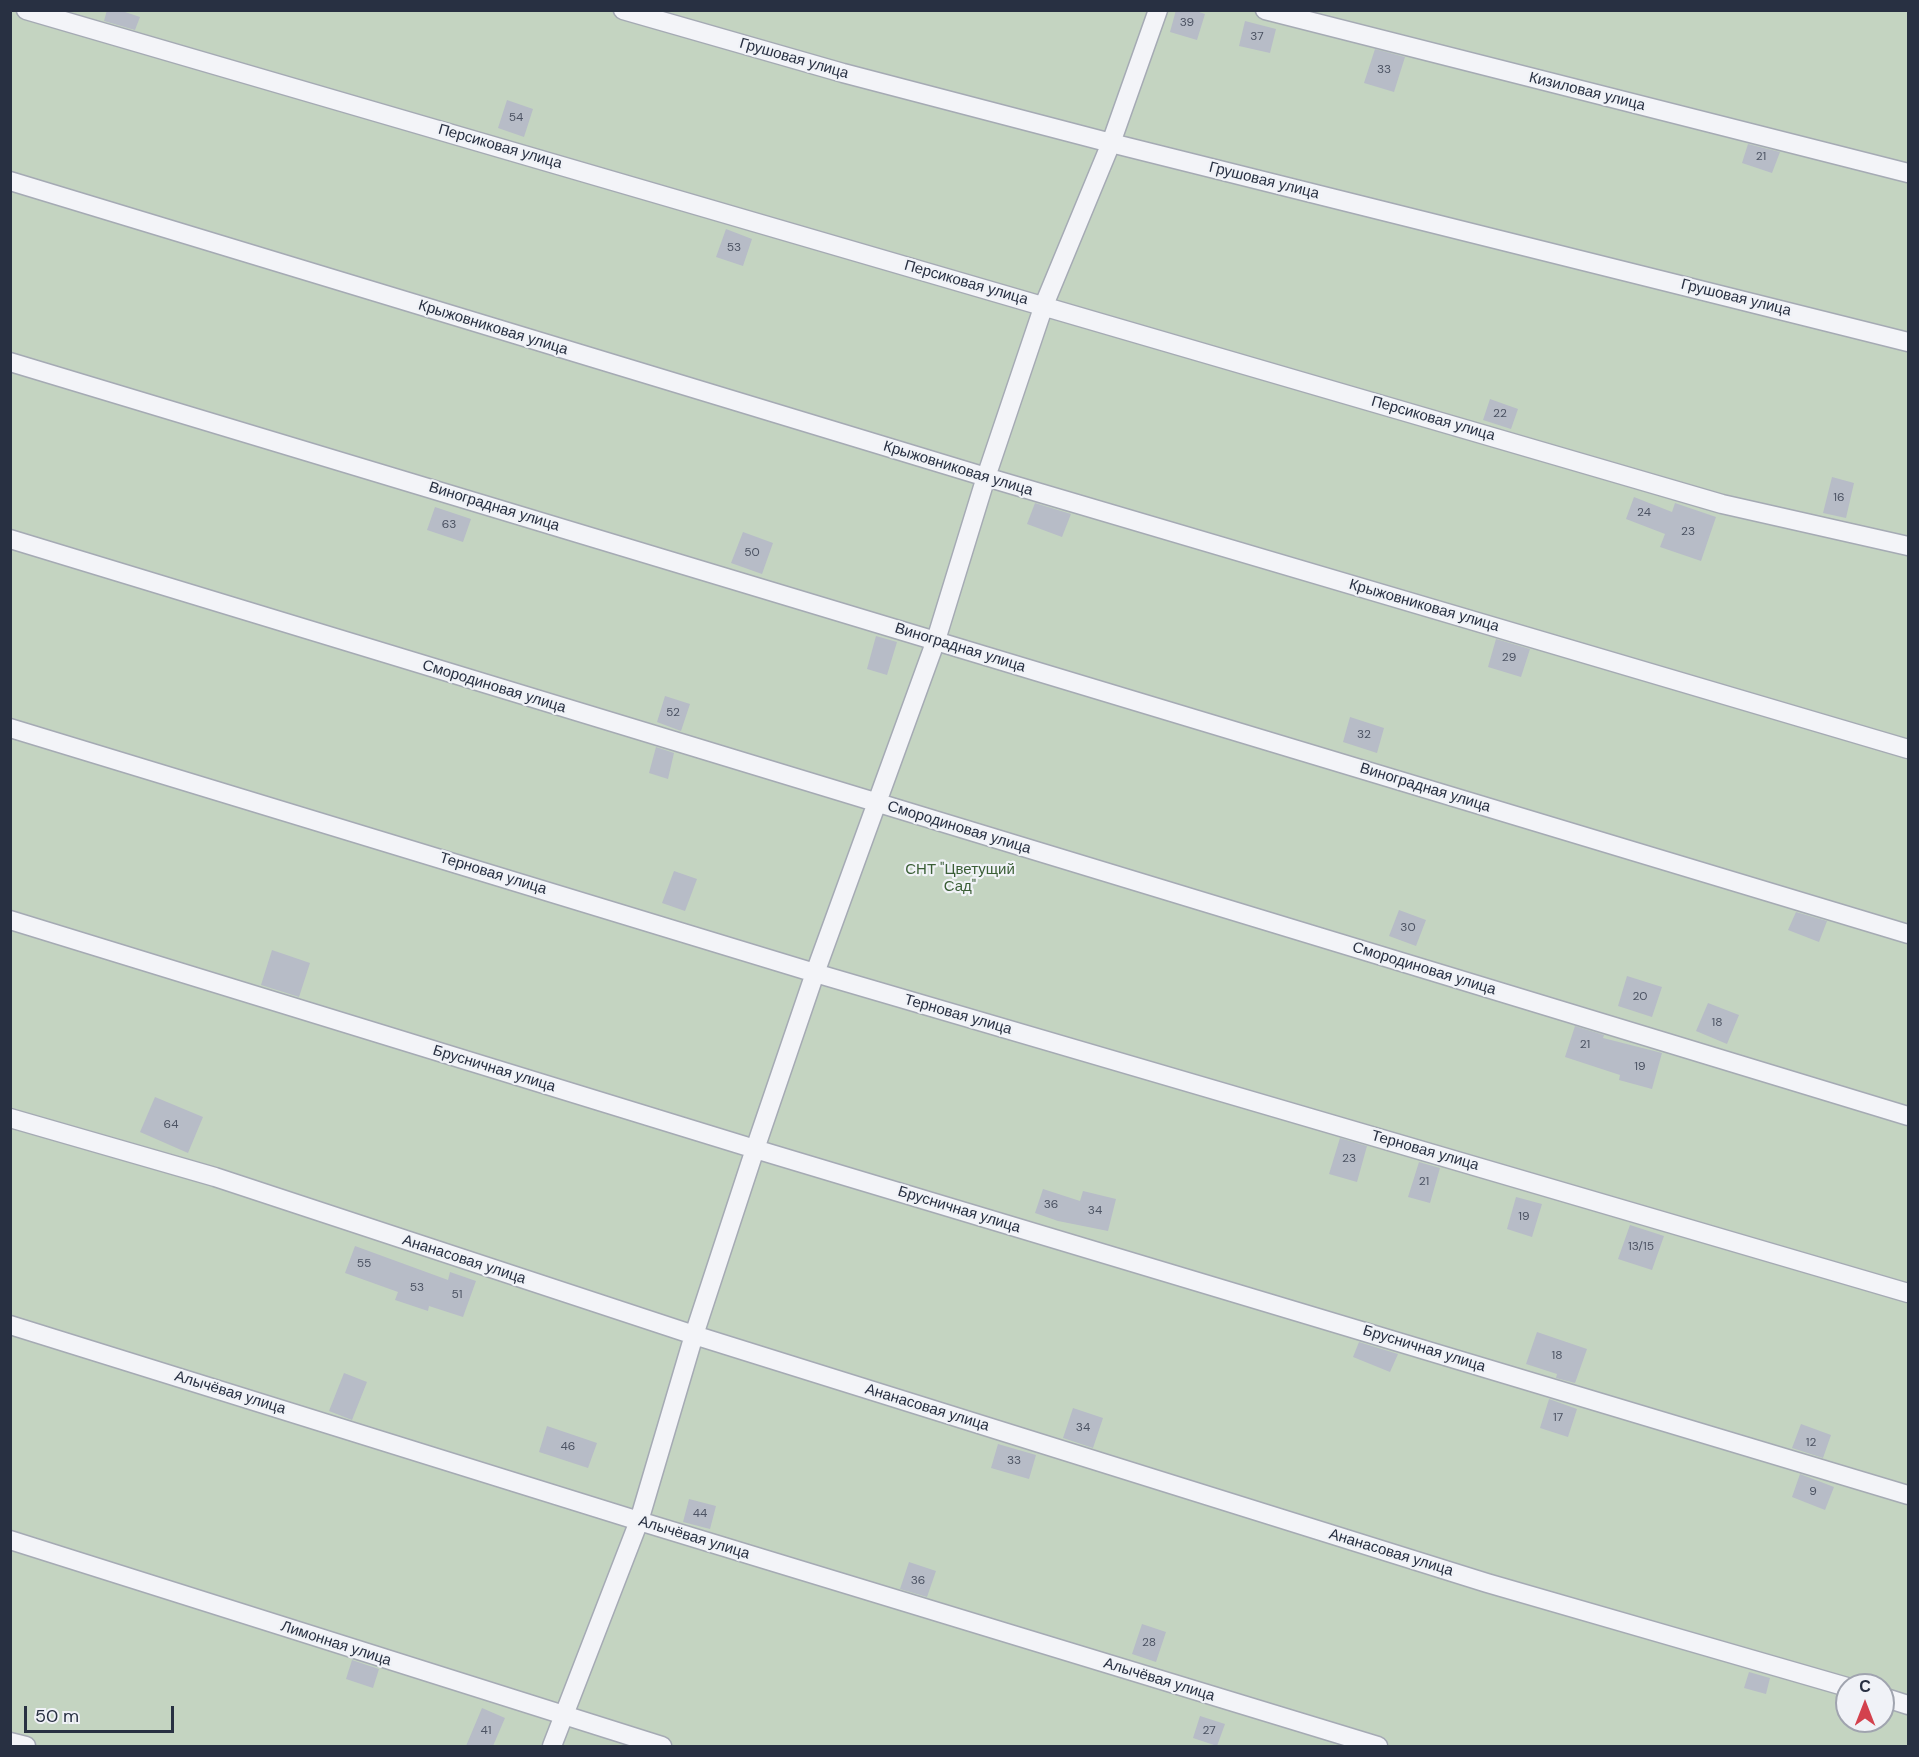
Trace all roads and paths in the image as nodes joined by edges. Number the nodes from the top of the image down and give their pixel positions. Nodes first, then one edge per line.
1 (26, 10) edge
2 (623, 10) edge
3 (1158, 10) edge
4 (1265, 10) edge
5 (1111, 143) junction
6 (1908, 173) edge
7 (10, 181) edge
8 (1044, 305) junction
9 (1908, 342) edge
10 (10, 362) edge
11 (986, 477) junction
12 (10, 539) edge
13 (1908, 546) edge
14 (936, 640) junction
15 (10, 728) edge
16 (1908, 749) edge
17 (876, 803) junction
18 (10, 920) edge
19 (1908, 934) edge
20 (815, 973) junction
21 (1908, 1116) edge
22 (10, 1118) edge
23 (755, 1149) junction
24 (1908, 1293) edge
25 (10, 1325) edge
26 (694, 1335) junction
27 (1908, 1495) edge
28 (639, 1521) junction
29 (10, 1540) edge
30 (1835, 1684) edge
31 (564, 1716) junction
32 (10, 1742) edge
33 (26, 1746) edge
34 (552, 1746) edge
35 (662, 1746) edge
36 (1378, 1746) edge

1 - 8 street, Персиковая улица
2 - 5 street, Грушовая улица
3 - 5 street
4 - 6 street, Кизиловая улица
5 - 8 street
5 - 9 street, Грушовая улица
7 - 11 street, Крыжовниковая улица
8 - 11 street
8 - 13 street, Персиковая улица
10 - 14 street, Виноградная улица
11 - 14 street
11 - 16 street, Крыжовниковая улица
12 - 17 street, Смородиновая улица
14 - 17 street
14 - 19 street, Виноградная улица
15 - 20 street, Терновая улица
17 - 20 street
17 - 21 street, Смородиновая улица
18 - 23 street, Брусничная улица
20 - 23 street
20 - 24 street, Терновая улица
22 - 26 street, Ананасовая улица
23 - 26 street
23 - 27 street, Брусничная улица
25 - 28 street, Алычёвая улица
26 - 28 street
26 - 30 street, Ананасовая улица
28 - 31 street
28 - 36 street, Алычёвая улица
29 - 31 street, Лимонная улица
31 - 34 street
31 - 35 street, Лимонная улица
32 - 33 street

